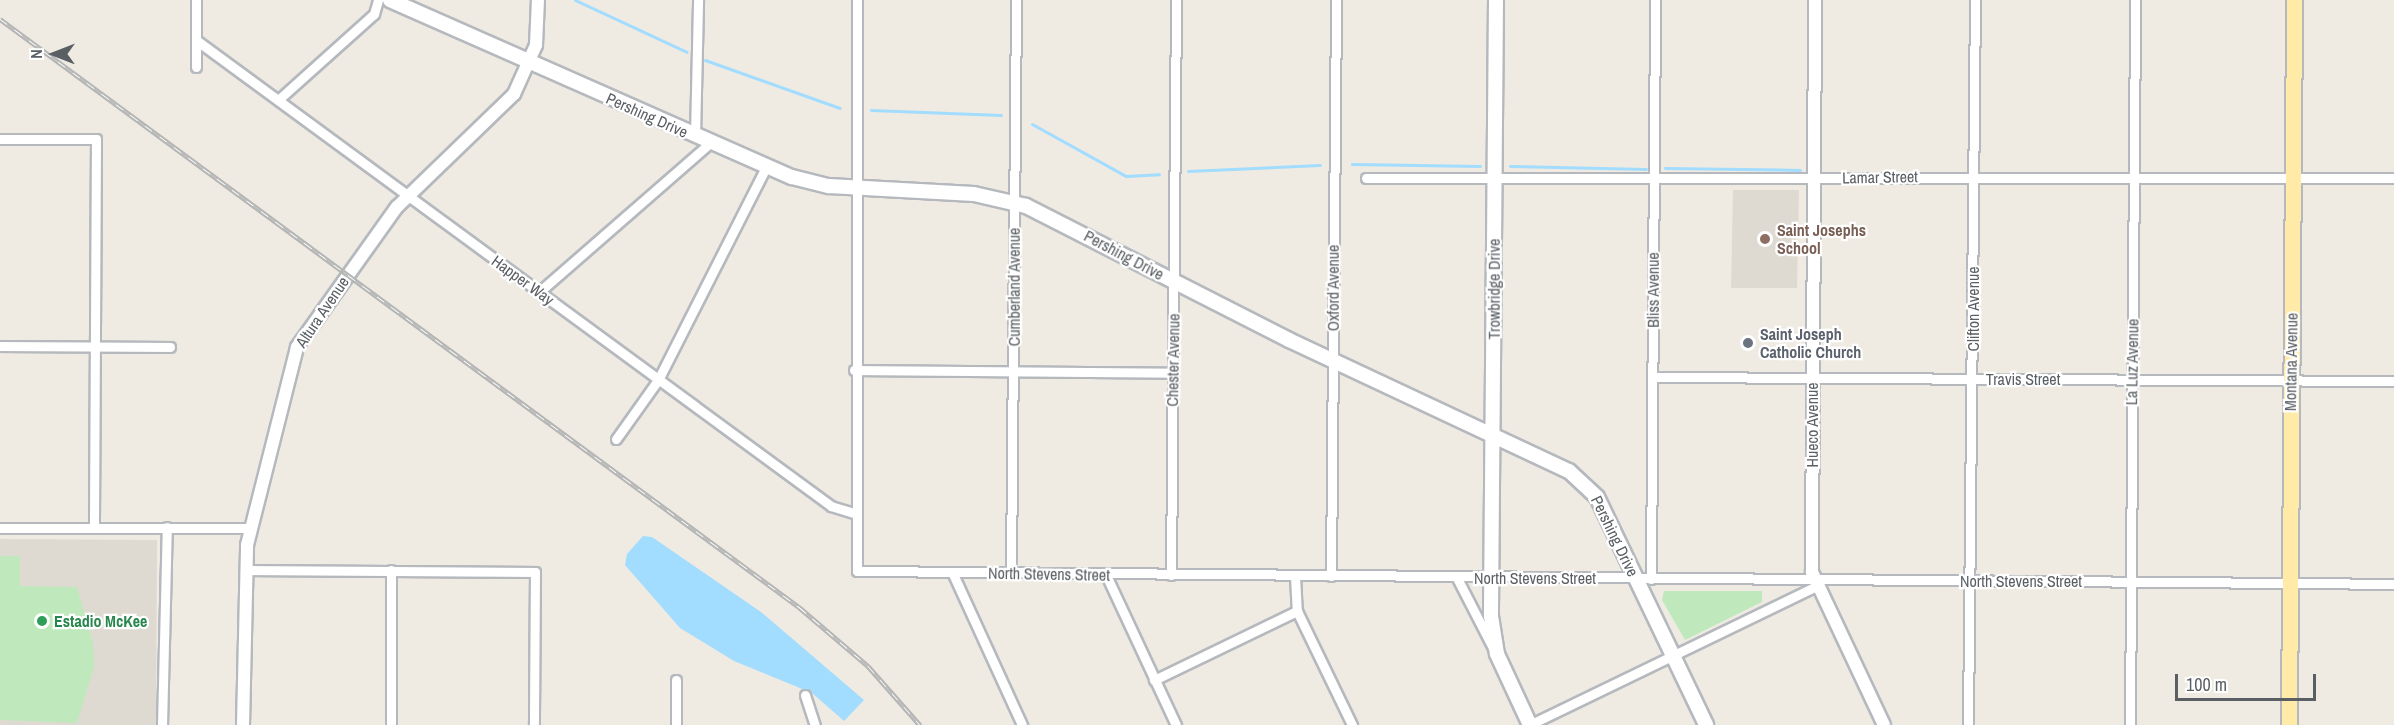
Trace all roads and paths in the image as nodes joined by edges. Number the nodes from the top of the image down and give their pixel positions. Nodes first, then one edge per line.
1 (196, 0) edge
2 (378, 0) edge
3 (390, 0) edge
4 (538, 0) edge
5 (698, 0) edge
6 (857, 0) edge
7 (1016, 0) edge
8 (1176, 0) edge
9 (1336, 0) edge
10 (1496, 0) edge
11 (1655, 0) edge
12 (1815, 0) edge
13 (1975, 0) edge
14 (2135, 0) edge
15 (2295, 0) edge
16 (196, 40) junction
17 (529, 63) junction
18 (196, 67) dead end
19 (278, 100) junction
20 (695, 136) junction
21 (0, 139) edge
22 (710, 142) junction
23 (766, 167) junction
24 (1974, 175) junction
25 (2134, 176) junction
26 (2293, 177) junction
27 (1365, 178) dead end
28 (1495, 178) junction
29 (1654, 178) junction
30 (2394, 178) edge
31 (1814, 179) junction
32 (855, 188) junction
33 (409, 196) junction
34 (1015, 202) junction
35 (1174, 282) junction
36 (539, 292) junction
37 (0, 346) edge
38 (95, 346) junction
39 (170, 347) dead end
40 (1333, 361) junction
41 (854, 370) junction
42 (1013, 371) junction
43 (1173, 373) junction
44 (1653, 376) junction
45 (1812, 377) junction
46 (1972, 378) junction
47 (2132, 379) junction
48 (658, 380) junction
49 (2291, 380) junction
50 (2394, 381) edge
51 (1493, 435) junction
52 (616, 439) dead end
53 (854, 513) junction
54 (94, 527) junction
55 (167, 527) junction
56 (0, 528) edge
57 (250, 528) junction
58 (244, 570) junction
59 (391, 570) junction
60 (953, 574) junction
61 (1011, 574) junction
62 (1106, 575) junction
63 (1172, 575) junction
64 (1295, 576) junction
65 (1331, 576) junction
66 (1457, 578) junction
67 (1492, 578) junction
68 (1636, 579) junction
69 (1651, 579) junction
70 (1971, 581) junction
71 (2131, 582) junction
72 (1816, 583) junction
73 (2290, 583) junction
74 (2394, 584) edge
75 (1297, 610) junction
76 (1497, 654) junction
77 (1673, 655) junction
78 (676, 680) dead end
79 (1154, 680) junction
80 (805, 695) dead end
81 (162, 725) edge
82 (243, 725) edge
83 (391, 725) edge
84 (534, 725) edge
85 (676, 725) edge
86 (815, 725) edge
87 (1022, 725) edge
88 (1176, 725) edge
89 (1352, 725) edge
90 (1530, 725) edge
91 (1706, 725) edge
92 (1884, 725) edge
93 (1968, 725) edge
94 (2130, 725) edge
95 (2289, 725) edge

1 - 16 street
2 - 19 street
3 - 17 main road, Pershing Drive
4 - 17 street, Altura Avenue
5 - 20 street
6 - 32 street
7 - 34 street, Cumberland Avenue
8 - 35 street, Chester Avenue
9 - 40 street, Oxford Avenue
10 - 28 main road, Trowbridge Drive
11 - 29 street, Bliss Avenue
12 - 31 street, Hueco Avenue
13 - 24 street, Clifton Avenue
14 - 25 street, La Luz Avenue
15 - 26 main road, Montana Avenue
16 - 18 street
16 - 19 street, Happer Way
17 - 20 main road, Pershing Drive
17 - 33 street, Altura Avenue
19 - 33 street, Happer Way
20 - 22 main road, Pershing Drive
21 - 38 street
22 - 23 main road, Pershing Drive
22 - 36 street
23 - 32 main road, Pershing Drive
23 - 48 street
24 - 25 street, Lamar Street
24 - 31 street, Lamar Street
24 - 46 street, Clifton Avenue
25 - 26 street, Lamar Street
25 - 47 street, La Luz Avenue
26 - 30 street, Lamar Street
26 - 49 main road, Montana Avenue
27 - 28 street, Lamar Street
28 - 29 street, Lamar Street
28 - 51 main road, Trowbridge Drive
29 - 31 street, Lamar Street
29 - 44 street, Bliss Avenue
31 - 45 street, Hueco Avenue
32 - 34 main road, Pershing Drive
32 - 41 street
33 - 36 street, Happer Way
33 - 57 street, Altura Avenue
34 - 35 main road, Pershing Drive
34 - 42 street, Cumberland Avenue
35 - 40 main road, Pershing Drive
35 - 43 street, Chester Avenue
36 - 48 street, Happer Way
37 - 38 street
38 - 39 street
38 - 54 street
40 - 51 main road, Pershing Drive
40 - 65 street, Oxford Avenue
41 - 42 street
41 - 53 street
42 - 43 street
42 - 61 street, Cumberland Avenue
43 - 63 street, Chester Avenue
44 - 45 street, Travis Street
44 - 69 street, Bliss Avenue
45 - 46 street, Travis Street
45 - 72 street, Hueco Avenue
46 - 47 street, Travis Street
46 - 70 street, Clifton Avenue
47 - 49 street, Travis Street
47 - 71 street, La Luz Avenue
48 - 52 street
48 - 53 street, Happer Way
49 - 50 street, Travis Street
49 - 73 main road, Montana Avenue
51 - 67 main road, Trowbridge Drive
51 - 68 main road, Pershing Drive
53 - 60 street, North Stevens Street
54 - 55 street
54 - 56 street
55 - 57 street
55 - 81 street
57 - 58 street, Altura Avenue
58 - 59 street
58 - 82 street, Altura Avenue
59 - 83 street
59 - 84 street
60 - 61 street, North Stevens Street
60 - 87 street
61 - 62 street, North Stevens Street
62 - 63 street, North Stevens Street
62 - 79 street
63 - 64 street, North Stevens Street
64 - 65 street, North Stevens Street
64 - 75 street
65 - 66 street, North Stevens Street
66 - 67 street, North Stevens Street
66 - 76 street
67 - 68 street, North Stevens Street
67 - 76 main road, Trowbridge Drive
68 - 69 street, North Stevens Street
68 - 77 main road, Pershing Drive
69 - 72 street, North Stevens Street
70 - 71 street, North Stevens Street
70 - 72 street, North Stevens Street
70 - 93 street, Clifton Avenue
71 - 73 street, North Stevens Street
71 - 94 street, La Luz Avenue
72 - 77 street
72 - 92 street, Hueco Avenue
73 - 74 street, North Stevens Street
73 - 95 main road, Montana Avenue
75 - 79 street
75 - 89 street
76 - 90 main road
77 - 90 street
77 - 91 main road, Pershing Drive
78 - 85 street
79 - 88 street
80 - 86 street

